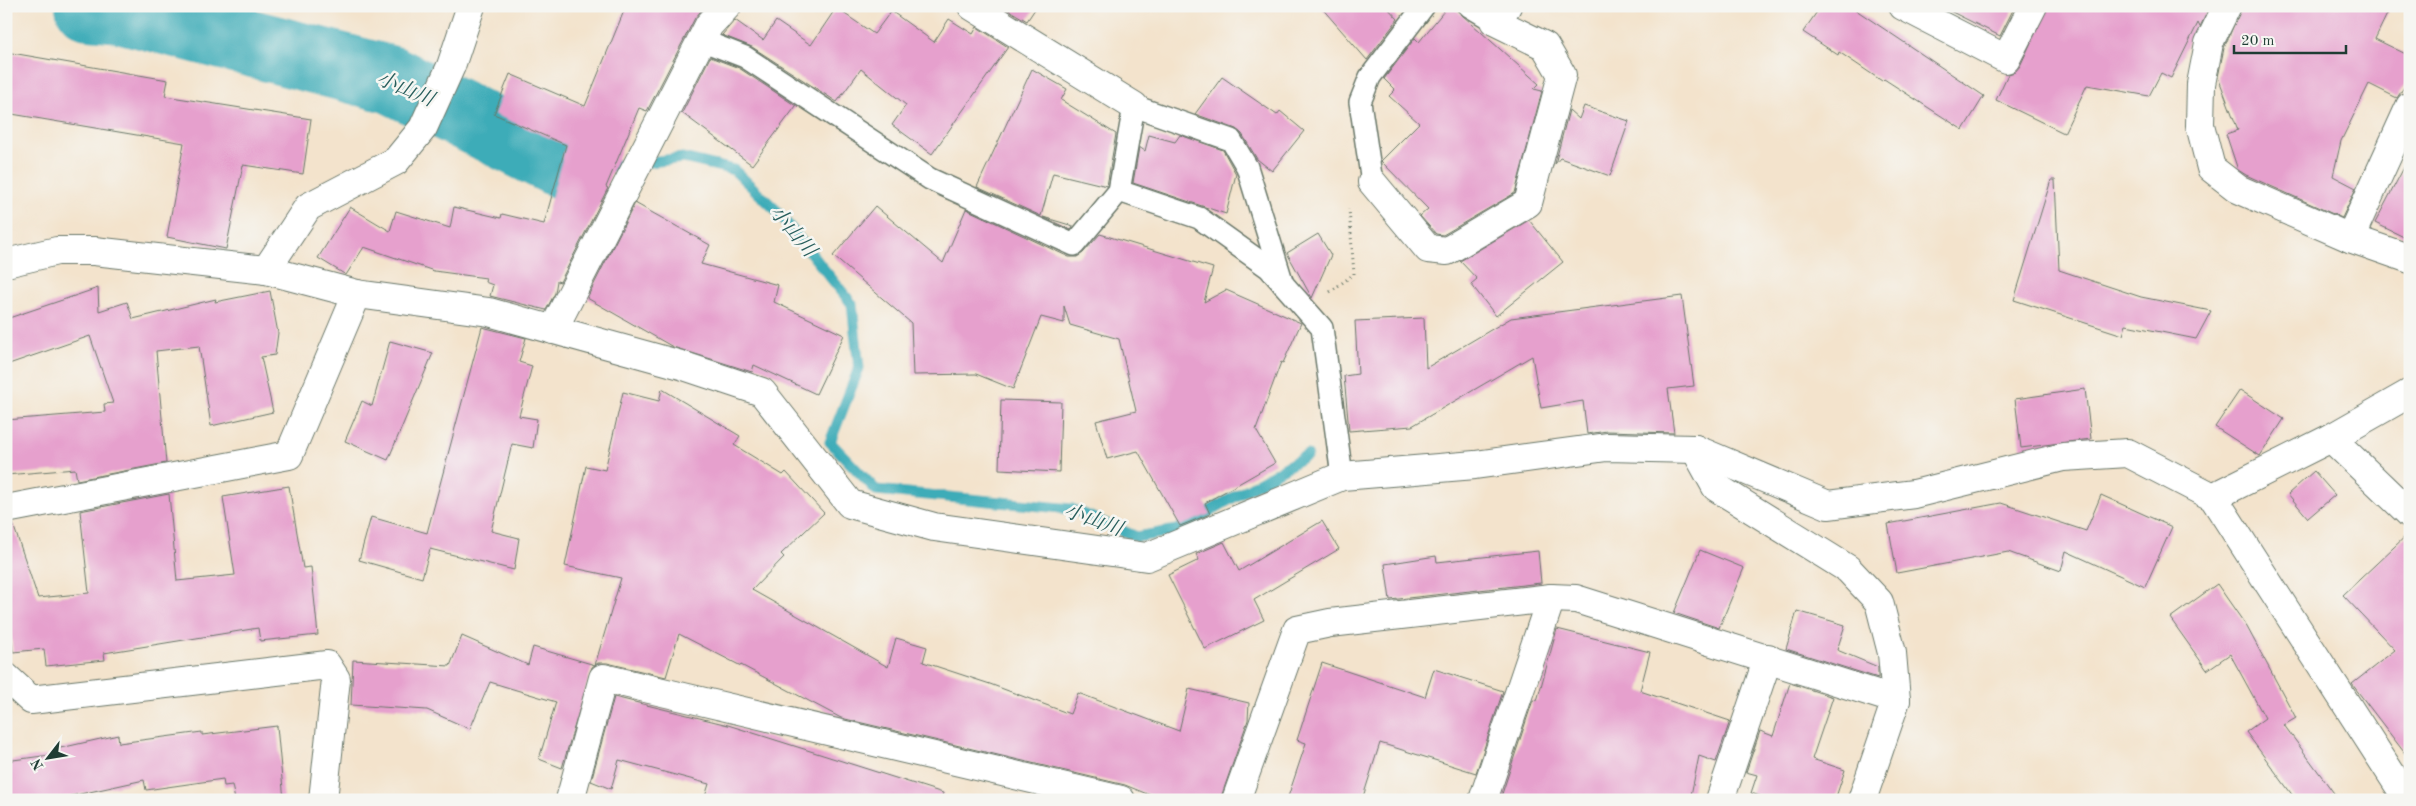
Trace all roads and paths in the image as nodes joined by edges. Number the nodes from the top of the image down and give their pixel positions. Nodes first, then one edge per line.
1 (471, 6) edge
2 (727, 6) edge
3 (972, 6) edge
4 (1424, 6) edge
5 (1469, 6) edge
6 (1903, 6) edge
7 (2033, 6) edge
8 (2227, 6) edge
9 (1501, 14) edge
10 (701, 40) junction
11 (1134, 106) junction
12 (2410, 106) edge
13 (1372, 182) junction
14 (1119, 191) junction
15 (2350, 238) junction
16 (2410, 260) edge
17 (6, 263) edge
18 (266, 270) junction
19 (1284, 284) junction
20 (357, 294) junction
21 (1307, 309) junction
22 (553, 330) junction
23 (2410, 393) edge
24 (2331, 438) junction
25 (1695, 449) junction
26 (1342, 476) junction
27 (2213, 498) junction
28 (6, 509) edge
29 (2410, 514) edge
30 (1551, 598) junction
31 (1768, 658) junction
32 (6, 677) edge
33 (1896, 700) junction
34 (323, 800) edge
35 (570, 800) edge
36 (1121, 800) edge
37 (1236, 800) edge
38 (1483, 800) edge
39 (1720, 800) edge
40 (1862, 800) edge
41 (2408, 800) edge

1 - 18 street
2 - 10 street
3 - 11 street
4 - 13 lane
5 - 9 lane
6 - 7 street
8 - 15 street
9 - 13 street
10 - 14 lane
10 - 22 street
11 - 14 lane
11 - 19 lane
12 - 15 street
13 - 21 path
14 - 19 lane
15 - 16 street
17 - 18 street
18 - 20 street
19 - 21 lane
20 - 22 street
20 - 28 street
21 - 26 lane
22 - 26 street
23 - 24 street
24 - 27 street
24 - 29 street
25 - 26 street
25 - 27 street
25 - 33 street
27 - 41 street
30 - 31 street
30 - 37 street
30 - 38 street
31 - 33 street
31 - 39 street
32 - 34 street
33 - 40 street
35 - 36 street

